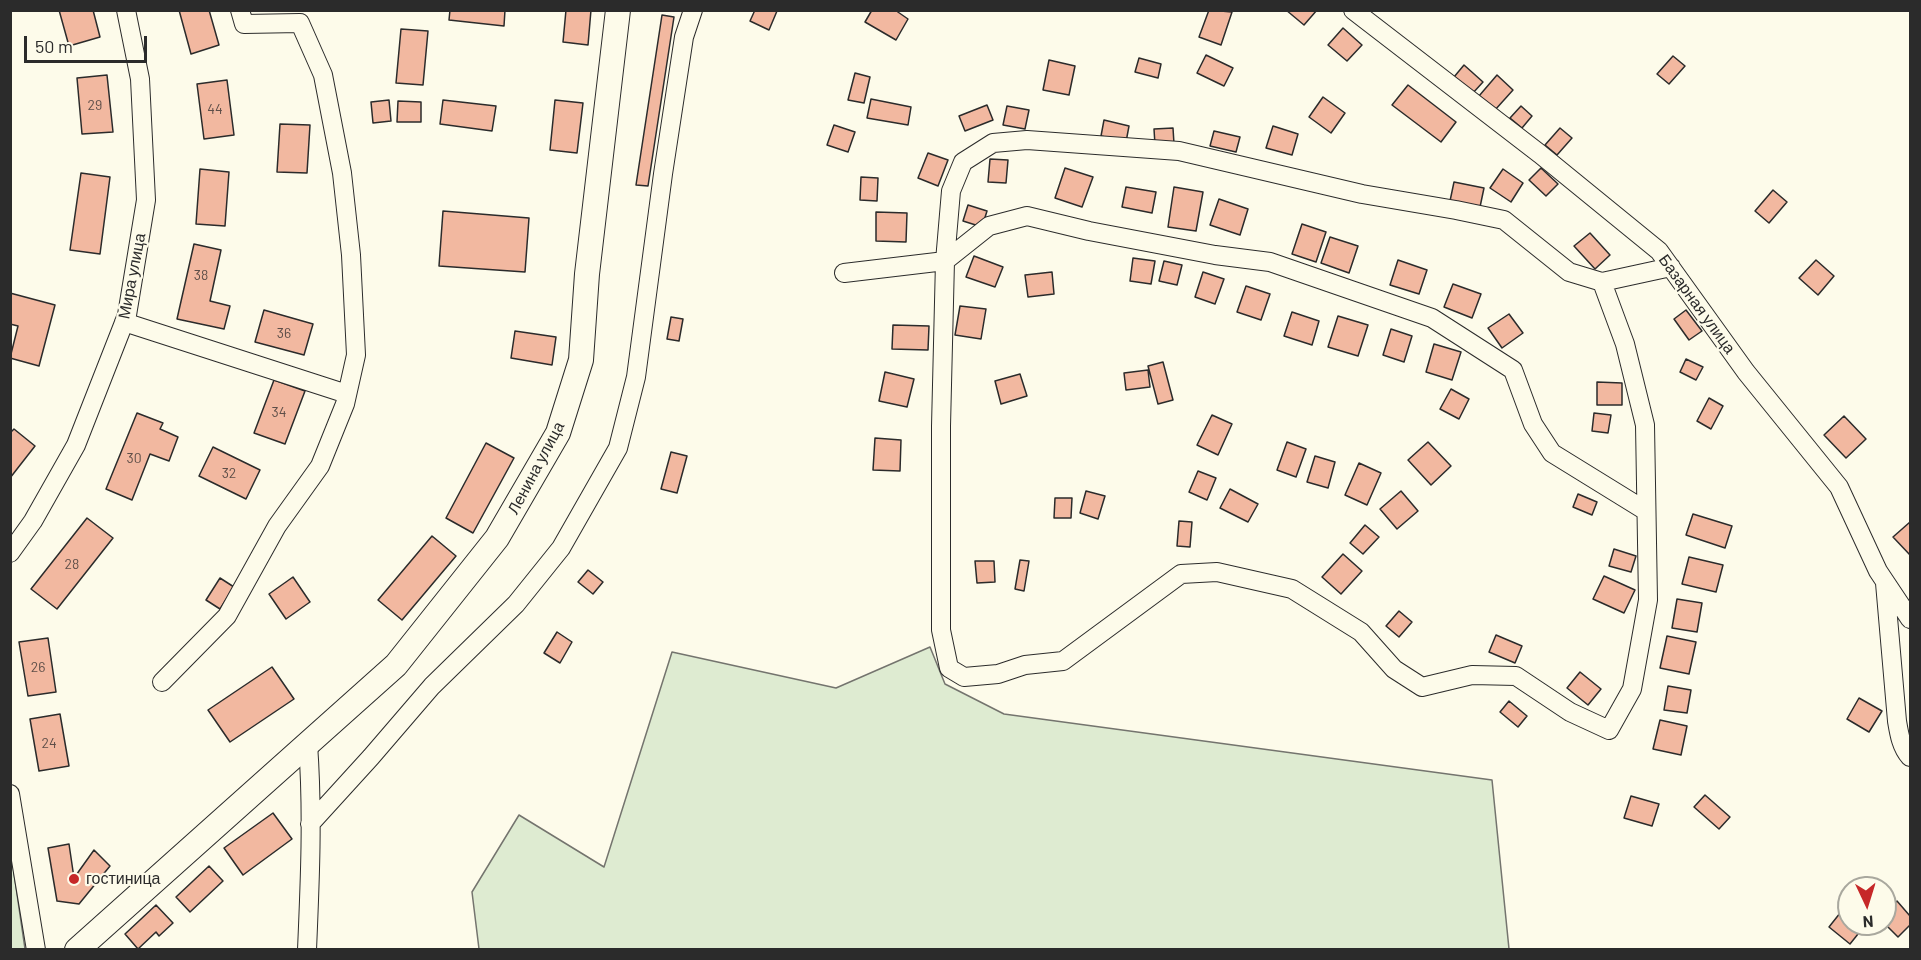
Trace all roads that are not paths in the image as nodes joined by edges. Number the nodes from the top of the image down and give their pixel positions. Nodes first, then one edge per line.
1 (126, 10) edge
2 (240, 10) edge
3 (618, 10) edge
4 (693, 10) edge
5 (1353, 10) edge
6 (945, 261) junction
7 (1671, 267) junction
8 (844, 273) dead end
9 (1602, 282) junction
10 (124, 322) junction
11 (347, 394) junction
12 (1646, 511) junction
13 (10, 554) edge
14 (1885, 582) junction
15 (1911, 619) edge
16 (162, 682) dead end
17 (308, 744) junction
18 (1911, 757) edge
19 (10, 794) edge
20 (310, 824) junction
21 (36, 950) edge
22 (77, 950) edge
23 (307, 950) edge

1 - 10 street, Мира улица
2 - 11 street
3 - 17 main road, Ленина улица
4 - 20 street
5 - 7 street, Базарная улица
6 - 8 street
6 - 9 street
6 - 12 street
6 - 12 street
7 - 9 street
7 - 14 street, Базарная улица
9 - 12 street
10 - 11 street
10 - 13 street, Мира улица
11 - 16 street
14 - 15 street, Базарная улица
14 - 18 street
17 - 20 street
17 - 22 main road, Ленина улица
19 - 21 street
20 - 23 street

